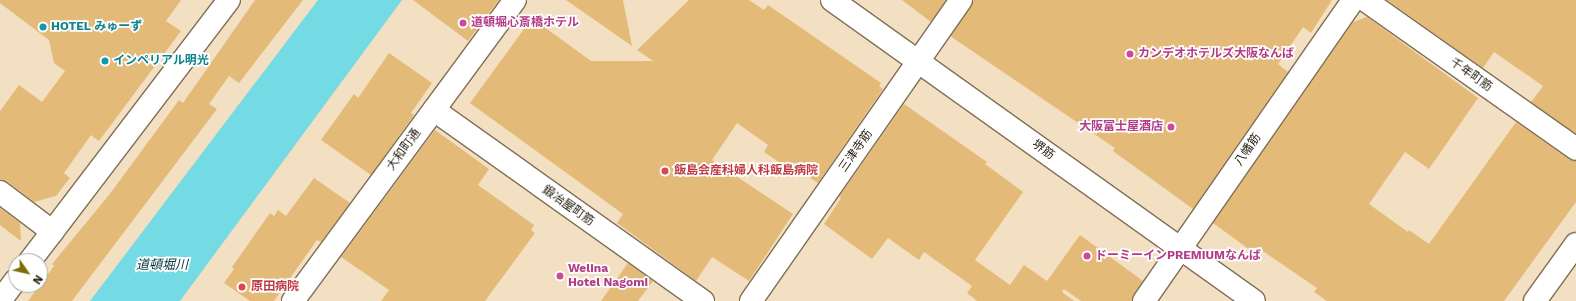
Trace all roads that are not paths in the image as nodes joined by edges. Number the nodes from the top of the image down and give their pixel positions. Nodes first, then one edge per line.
1 (229, 0) edge
2 (515, 0) edge
3 (832, 0) edge
4 (961, 0) edge
5 (1353, 0) edge
6 (1365, 0) edge
7 (918, 61) junction
8 (434, 110) junction
9 (1576, 149) edge
10 (0, 192) edge
11 (53, 232) junction
12 (1576, 244) edge
13 (1180, 248) junction
14 (36, 253) edge
15 (8, 290) edge
16 (0, 301) edge
17 (293, 301) edge
18 (703, 301) edge
19 (751, 301) edge
20 (1144, 301) edge
21 (1254, 301) edge
22 (1535, 301) edge

1 - 11 street
2 - 8 street, 大和町通
3 - 7 street, 堺筋
4 - 7 street, 三津寺筋
5 - 13 street, 八幡筋
6 - 9 street, 千年町筋
7 - 13 street, 堺筋
7 - 19 street, 三津寺筋
8 - 17 street, 大和町通
8 - 18 street, 鍛冶屋町筋
10 - 11 street
11 - 14 street
12 - 22 street
13 - 20 street, 八幡筋
13 - 21 street, 堺筋
15 - 16 street

